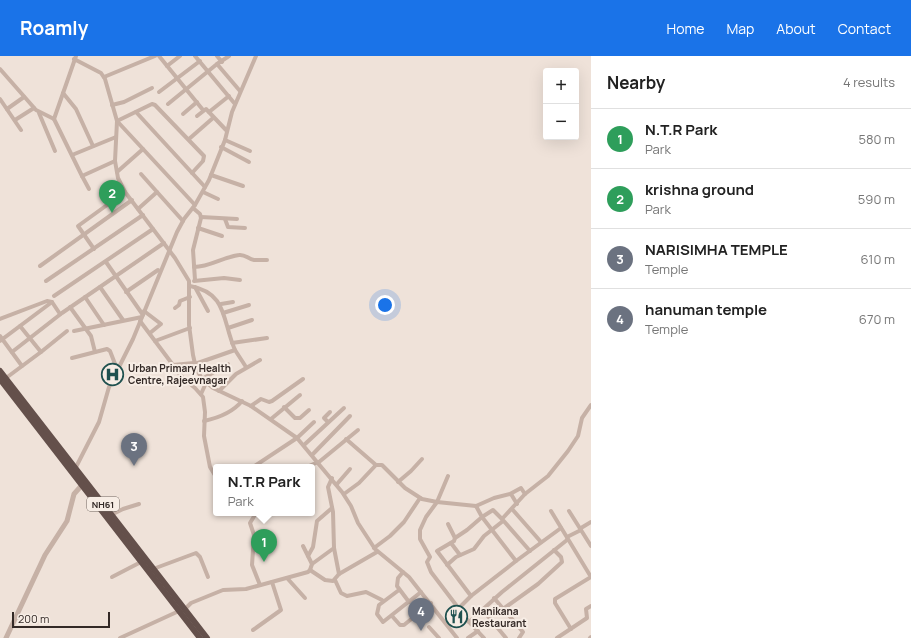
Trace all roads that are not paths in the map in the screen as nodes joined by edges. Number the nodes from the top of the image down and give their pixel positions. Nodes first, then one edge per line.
1 (155, 56) edge
2 (159, 56) edge
3 (180, 56) edge
4 (195, 56) edge
5 (217, 56) edge
6 (229, 56) edge
7 (256, 56) edge
8 (75, 58) edge
9 (200, 61) junction
10 (222, 62) junction
11 (217, 64) junction
12 (168, 66) junction
13 (0, 69) edge
14 (208, 72) junction
15 (104, 77) junction
16 (177, 78) junction
17 (152, 88) dead end
18 (186, 90) junction
19 (240, 91) junction
20 (159, 92) dead end
21 (62, 93) junction
22 (229, 96) junction
23 (24, 97) junction
24 (0, 99) edge
25 (197, 102) junction
26 (168, 104) dead end
27 (235, 104) junction
28 (112, 105) junction
29 (34, 108) junction
30 (7, 109) junction
31 (203, 110) junction
32 (39, 112) junction
33 (136, 112) junction
34 (209, 112) junction
35 (183, 114) dead end
36 (197, 116) dead end
37 (213, 118) junction
38 (54, 119) junction
39 (15, 120) junction
40 (117, 121) junction
41 (21, 130) dead end
42 (226, 130) junction
43 (116, 137) junction
44 (189, 139) junction
45 (224, 140) junction
46 (93, 146) junction
47 (221, 147) junction
48 (143, 149) junction
49 (55, 151) dead end
50 (250, 151) dead end
51 (72, 155) junction
52 (115, 160) junction
53 (249, 162) dead end
54 (117, 172) junction
55 (192, 173) junction
56 (141, 174) dead end
57 (210, 175) junction
58 (82, 176) junction
59 (243, 186) dead end
60 (205, 188) junction
61 (89, 189) dead end
62 (125, 192) junction
63 (157, 192) junction
64 (203, 192) junction
65 (218, 199) dead end
66 (132, 200) junction
67 (194, 207) junction
68 (138, 208) junction
69 (143, 215) junction
70 (201, 217) junction
71 (225, 218) junction
72 (237, 219) dead end
73 (183, 221) junction
74 (198, 228) junction
75 (245, 228) dead end
76 (154, 229) junction
77 (84, 234) junction
78 (222, 236) dead end
79 (164, 243) junction
80 (94, 249) junction
81 (169, 250) junction
82 (267, 260) dead end
83 (106, 262) junction
84 (40, 266) dead end
85 (194, 267) junction
86 (158, 270) dead end
87 (116, 276) junction
88 (195, 280) junction
89 (240, 280) dead end
90 (46, 281) dead end
91 (189, 283) junction
92 (100, 286) junction
93 (195, 287) junction
94 (126, 292) junction
95 (54, 296) dead end
96 (85, 296) junction
97 (190, 297) junction
98 (52, 302) junction
99 (233, 302) dead end
100 (221, 304) junction
101 (249, 305) dead end
102 (70, 307) junction
103 (175, 308) dead end
104 (208, 311) dead end
105 (223, 313) junction
106 (60, 314) junction
107 (142, 316) junction
108 (0, 319) edge
109 (123, 320) junction
110 (252, 320) dead end
111 (104, 325) junction
112 (20, 326) junction
113 (190, 328) junction
114 (228, 328) junction
115 (85, 329) junction
116 (67, 331) dead end
117 (74, 331) dead end
118 (150, 333) junction
119 (30, 338) junction
120 (266, 338) dead end
121 (1, 339) edge
122 (155, 341) junction
123 (232, 343) junction
124 (235, 350) junction
125 (12, 352) junction
126 (41, 352) junction
127 (95, 352) junction
128 (72, 358) dead end
129 (260, 360) dead end
130 (194, 364) junction
131 (228, 364) dead end
132 (173, 365) junction
133 (22, 366) junction
134 (246, 367) junction
135 (117, 369) junction
136 (0, 371) edge
137 (3, 379) edge
138 (202, 379) junction
139 (303, 379) dead end
140 (206, 383) junction
141 (219, 390) junction
142 (201, 394) junction
143 (300, 396) dead end
144 (242, 401) junction
145 (591, 404) edge
146 (251, 406) junction
147 (284, 407) junction
148 (344, 408) dead end
149 (309, 410) dead end
150 (330, 412) dead end
151 (350, 416) dead end
152 (271, 419) junction
153 (204, 421) junction
154 (314, 422) dead end
155 (328, 422) junction
156 (358, 430) dead end
157 (297, 438) junction
158 (346, 440) junction
159 (304, 444) junction
160 (312, 455) junction
161 (422, 459) dead end
162 (318, 462) junction
163 (258, 464) edge
164 (314, 464) edge
165 (376, 466) junction
166 (350, 469) dead end
167 (74, 470) junction
168 (213, 472) edge
169 (448, 476) dead end
170 (332, 478) junction
171 (398, 482) junction
172 (337, 484) junction
173 (82, 485) junction
174 (344, 494) junction
175 (511, 494) junction
176 (525, 494) junction
177 (420, 498) junction
178 (437, 502) junction
179 (139, 504) dead end
180 (517, 504) junction
181 (476, 506) junction
182 (332, 508) junction
183 (512, 509) junction
184 (551, 511) dead end
185 (569, 511) dead end
186 (112, 515) junction
187 (254, 516) edge
188 (482, 517) junction
189 (503, 520) junction
190 (591, 522) edge
191 (448, 524) dead end
192 (561, 528) junction
193 (581, 529) junction
194 (492, 530) junction
195 (455, 538) junction
196 (567, 538) junction
197 (541, 542) junction
198 (451, 543) junction
199 (590, 543) edge
200 (303, 546) dead end
201 (334, 548) junction
202 (374, 548) junction
203 (530, 550) junction
204 (554, 550) junction
205 (377, 552) junction
206 (460, 555) junction
207 (308, 556) junction
208 (516, 561) junction
209 (141, 562) junction
210 (312, 564) junction
211 (447, 565) junction
212 (153, 569) junction
213 (310, 570) junction
214 (403, 572) junction
215 (339, 574) junction
216 (112, 576) dead end
217 (208, 576) dead end
218 (591, 577) edge
219 (287, 578) junction
220 (335, 580) junction
221 (272, 582) junction
222 (260, 585) junction
223 (398, 590) junction
224 (421, 592) junction
225 (472, 596) junction
226 (305, 598) dead end
227 (494, 598) junction
228 (382, 600) junction
229 (409, 602) junction
230 (431, 603) junction
231 (591, 606) edge
232 (458, 609) junction
233 (482, 609) junction
234 (503, 609) junction
235 (181, 611) junction
236 (392, 616) junction
237 (469, 622) junction
238 (429, 627) dead end
239 (571, 629) junction
240 (253, 630) dead end
241 (478, 631) junction
242 (6, 638) edge
243 (120, 638) edge
244 (200, 638) edge
245 (207, 638) edge
246 (438, 638) edge
247 (458, 638) edge
248 (468, 638) edge
249 (484, 638) edge
250 (506, 638) edge
251 (519, 638) edge
252 (557, 638) edge

1 - 15 street
2 - 12 street
3 - 12 street
4 - 9 street
5 - 10 street
6 - 10 street
7 - 19 street
8 - 15 street
8 - 21 street
9 - 14 street
9 - 16 street
10 - 11 street
11 - 14 street
11 - 19 street
12 - 16 street
13 - 23 street
14 - 18 street
14 - 22 street
15 - 28 street
16 - 18 street
16 - 20 street
17 - 28 street
18 - 25 street
18 - 26 street
19 - 27 street
21 - 38 street
21 - 46 street
22 - 27 street
22 - 34 street
23 - 29 street
23 - 30 street
24 - 30 street
25 - 31 street
25 - 35 street
27 - 42 street
28 - 40 street
29 - 32 street
29 - 39 street
30 - 39 street
31 - 34 street
31 - 36 street
32 - 38 street
32 - 49 street
33 - 40 street
33 - 44 street
33 - 55 street
34 - 37 street
37 - 42 street
37 - 44 street
38 - 51 street
39 - 41 street
40 - 43 street
40 - 48 street
42 - 45 street
43 - 46 street
43 - 52 street
44 - 55 street
45 - 47 street
45 - 50 street
46 - 51 street
47 - 53 street
47 - 57 street
48 - 54 street
48 - 67 street
51 - 58 street
52 - 54 street
52 - 58 street
54 - 62 street
55 - 60 street
56 - 63 street
57 - 59 street
57 - 60 street
58 - 61 street
60 - 64 street
62 - 66 street
62 - 77 street
63 - 68 street
63 - 73 street
64 - 65 street
64 - 67 street
66 - 68 street
66 - 77 street
67 - 70 street
67 - 73 street
68 - 69 street
69 - 76 street
69 - 80 street
70 - 71 street
70 - 74 street
71 - 72 street
71 - 75 street
73 - 81 street
74 - 78 street
74 - 85 street
76 - 79 street
76 - 83 street
77 - 80 street
77 - 84 street
79 - 81 street
79 - 87 street
80 - 90 street
81 - 91 street
81 - 107 street
82 - 85 street
83 - 87 street
83 - 95 street
85 - 88 street
86 - 94 street
87 - 92 street
87 - 94 street
88 - 89 street
88 - 91 street
91 - 93 street
91 - 97 street
92 - 96 street
92 - 109 street
93 - 100 street
93 - 104 street
94 - 107 street
96 - 102 street
96 - 111 street
97 - 103 street
97 - 113 street
98 - 106 street
98 - 108 street
98 - 112 street
99 - 100 street
100 - 105 street
101 - 105 street
102 - 106 street
102 - 115 street
105 - 114 street
106 - 119 street
107 - 109 street
107 - 118 street
107 - 118 street
107 - 135 street
109 - 111 street
110 - 114 street
111 - 115 street
112 - 119 street
112 - 121 street
113 - 122 street
113 - 130 street
114 - 123 street
115 - 117 street
115 - 127 street
116 - 126 street
118 - 122 street
119 - 125 street
119 - 126 street
120 - 123 street
121 - 125 street
122 - 132 street
123 - 124 street
124 - 130 street
124 - 134 street
125 - 133 street
126 - 133 street
127 - 128 street
127 - 135 street
129 - 134 street
130 - 132 street
130 - 138 street
131 - 138 street
132 - 142 street
133 - 137 street
134 - 141 street
135 - 167 street
136 - 137 highway, NH61
137 - 167 highway, NH61
138 - 140 street
139 - 146 street
140 - 141 street
140 - 142 street
141 - 144 street
142 - 153 street
143 - 147 street
144 - 146 street
144 - 153 street
145 - 176 street
146 - 152 street
147 - 149 street
147 - 152 street
148 - 155 street
150 - 155 street
151 - 160 street
152 - 157 street
153 - 168 street
154 - 157 street
155 - 159 street
156 - 158 street
157 - 159 street
157 - 163 street
158 - 162 street
158 - 165 street
159 - 160 street
160 - 162 street
161 - 171 street
162 - 164 street
162 - 170 street
165 - 171 street
165 - 174 street
166 - 172 street
167 - 173 highway, NH61
167 - 186 highway, NH61
169 - 178 street
170 - 172 street
170 - 182 street
171 - 177 street
172 - 174 street
173 - 209 highway, NH61
173 - 242 street
174 - 202 street
175 - 176 street
175 - 180 street
175 - 181 street
176 - 180 street
177 - 178 street
177 - 202 street
178 - 181 street
178 - 232 street
179 - 186 street
180 - 183 street
181 - 188 street
182 - 201 street
182 - 207 street
183 - 189 street
183 - 197 street
184 - 192 street
185 - 193 street
186 - 212 highway, NH61
187 - 222 street
188 - 189 street
188 - 194 street
188 - 195 street
189 - 194 street
189 - 203 street
190 - 193 street
191 - 195 street
192 - 196 street
192 - 197 street
193 - 196 street
193 - 199 street
194 - 206 street
194 - 208 street
195 - 198 street
196 - 204 street
196 - 218 street
197 - 203 street
198 - 206 street
198 - 211 street
200 - 207 street
201 - 210 street
201 - 215 street
202 - 205 street
203 - 208 street
204 - 227 street
204 - 234 street
205 - 214 street
205 - 215 street
206 - 211 street
207 - 210 street
208 - 225 street
209 - 216 street
209 - 235 highway, NH61
210 - 213 street
211 - 225 street
212 - 217 street
212 - 235 highway, NH61
213 - 219 street
213 - 220 street
214 - 223 street
214 - 224 street
215 - 220 street
218 - 239 street
219 - 221 street
219 - 226 street
220 - 228 street
221 - 222 street
221 - 240 street
222 - 235 street
223 - 228 street
223 - 229 street
224 - 229 street
224 - 230 street
225 - 232 street
227 - 233 street
227 - 234 street
228 - 236 street
229 - 236 street
230 - 236 street
230 - 247 street
231 - 239 street
232 - 237 street
233 - 237 street
233 - 250 street
234 - 251 street
235 - 243 street
235 - 244 highway, NH61
235 - 245 highway, NH61
237 - 241 street
238 - 246 street
239 - 252 street
241 - 248 street
241 - 249 street

